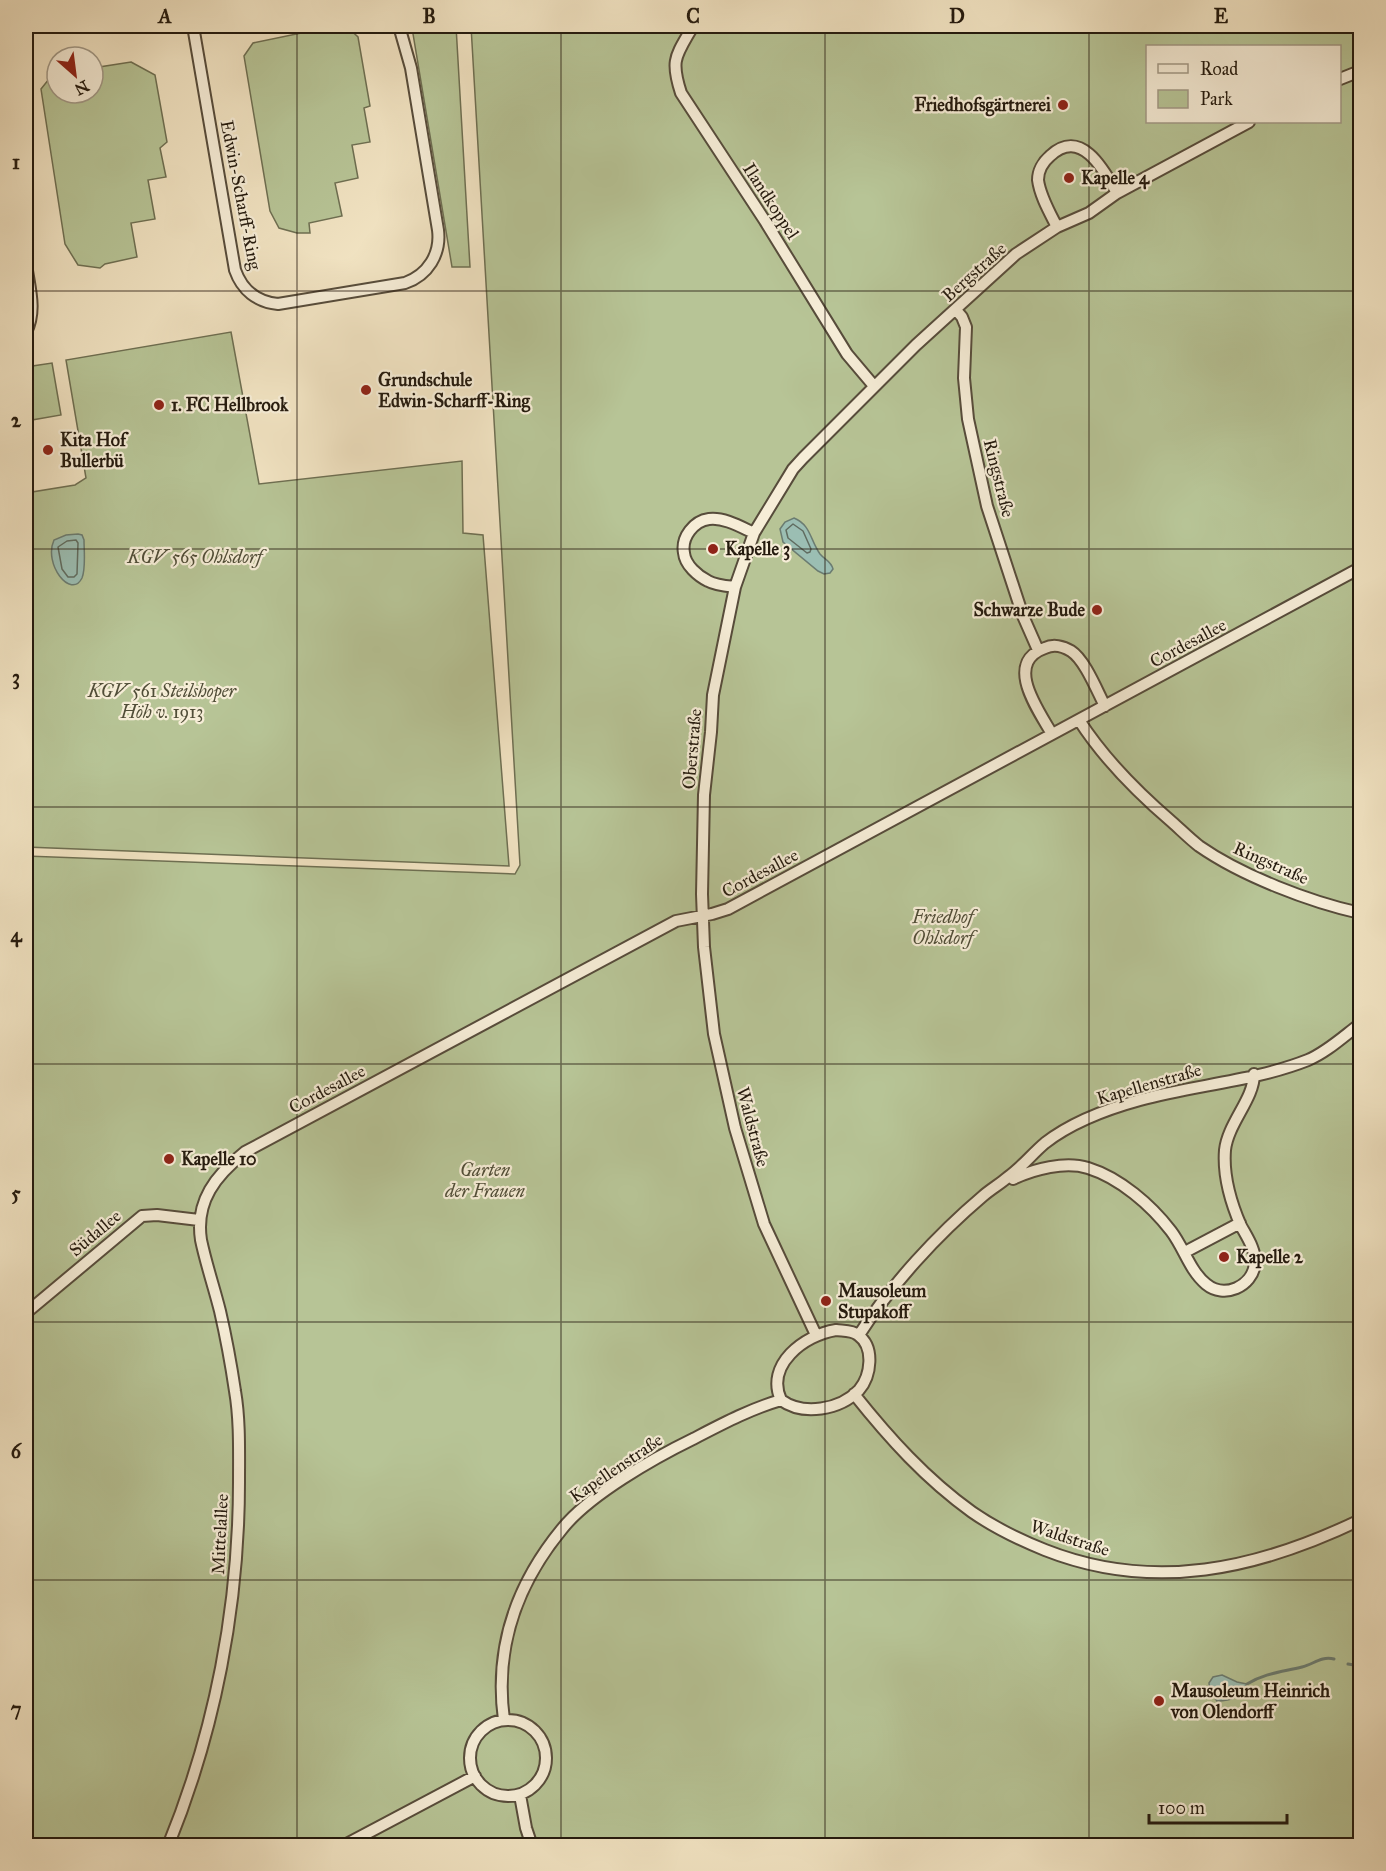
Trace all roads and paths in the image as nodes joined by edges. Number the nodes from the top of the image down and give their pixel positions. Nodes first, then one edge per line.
1 (193, 26) edge
2 (399, 26) edge
3 (693, 26) edge
4 (1360, 71) edge
5 (1341, 79) edge
6 (1248, 123) edge
7 (1117, 193) junction
8 (1057, 227) junction
9 (26, 264) edge
10 (956, 310) junction
11 (26, 332) edge
12 (916, 345) joint
13 (874, 386) junction
14 (754, 533) junction
15 (1360, 568) edge
16 (735, 587) junction
17 (1038, 650) junction
18 (1105, 706) junction
19 (1079, 720) junction
20 (1052, 734) junction
21 (1360, 913) edge
22 (702, 915) junction
23 (1360, 1024) edge
24 (1254, 1074) junction
25 (1001, 1183) junction
26 (199, 1220) junction
27 (1240, 1223) junction
28 (1185, 1252) junction
29 (26, 1313) edge
30 (816, 1335) junction
31 (859, 1335) junction
32 (854, 1394) junction
33 (781, 1400) junction
34 (1360, 1520) edge
35 (504, 1720) junction
36 (475, 1776) junction
37 (520, 1795) junction
38 (168, 1845) edge
39 (343, 1845) edge
40 (532, 1845) edge

1 - 2 street, Edwin-Scharff-Ring
3 - 13 street, Ilandkoppel
4 - 5 street
6 - 7 street, Bergstraße
7 - 8 street, Bergstraße
7 - 8 street
8 - 10 street, Bergstraße
9 - 11 street
10 - 12 street, Bergstraße
10 - 17 street, Ringstraße
12 - 13 street, Oberstraße
13 - 14 street, Oberstraße
14 - 16 street, Oberstraße
14 - 16 street
15 - 18 street, Cordesallee
16 - 22 street, Oberstraße
17 - 18 street
17 - 20 street
18 - 19 street, Cordesallee
19 - 20 street, Cordesallee
19 - 21 street, Ringstraße
20 - 22 street, Cordesallee
22 - 26 street, Cordesallee
22 - 30 street, Waldstraße
23 - 24 street, Kapellenstraße
24 - 25 street, Kapellenstraße
24 - 27 street, Kapellenstraße
25 - 28 street, Kapellenstraße
25 - 31 street, Kapellenstraße
26 - 29 street, Südallee
26 - 38 street, Mittelallee
27 - 28 street
27 - 28 street, Kapellenstraße
30 - 31 street
30 - 33 street
31 - 32 street
32 - 33 street
32 - 34 street, Waldstraße
33 - 35 street, Kapellenstraße
35 - 36 street
35 - 37 street
36 - 37 street
36 - 39 street
37 - 40 street

